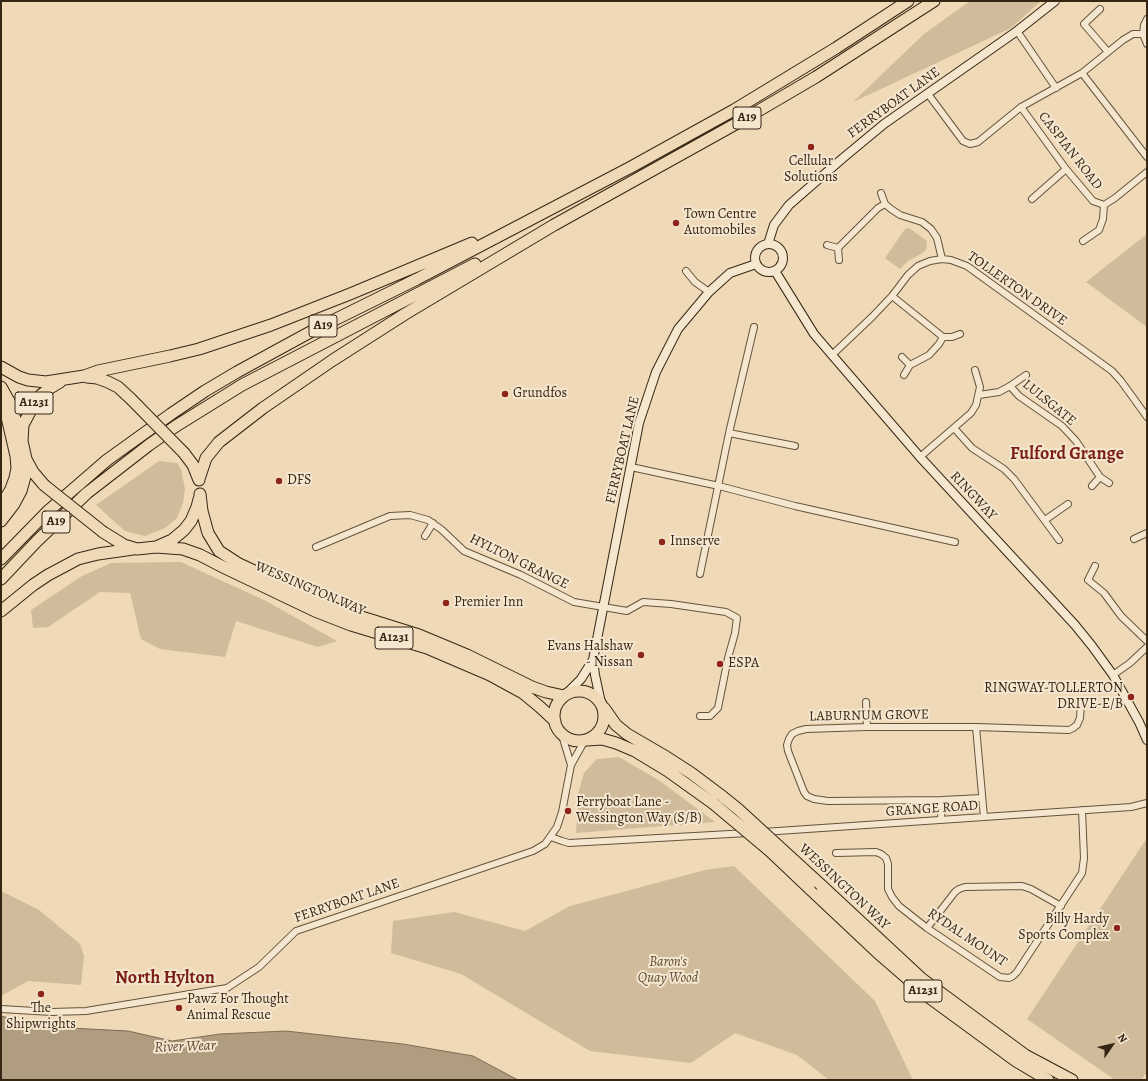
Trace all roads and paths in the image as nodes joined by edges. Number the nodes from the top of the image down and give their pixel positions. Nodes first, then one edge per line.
1 (908, 1) edge
2 (934, 1) edge
3 (1055, 1) edge
4 (1100, 9) dead end
5 (1147, 19) edge
6 (1017, 31) junction
7 (1142, 34) junction
8 (1147, 44) edge
9 (1108, 52) junction
10 (1082, 73) junction
11 (1056, 88) junction
12 (928, 94) junction
13 (1021, 107) junction
14 (1147, 157) edge
15 (1066, 168) junction
16 (1147, 172) edge
17 (881, 193) dead end
18 (1032, 200) dead end
19 (885, 204) junction
20 (1104, 205) junction
21 (550, 210) junction
22 (554, 225) junction
23 (1084, 241) dead end
24 (768, 244) junction
25 (827, 245) dead end
26 (838, 248) junction
27 (942, 259) junction
28 (838, 260) dead end
29 (756, 264) junction
30 (686, 271) dead end
31 (775, 271) junction
32 (709, 292) junction
33 (892, 296) junction
34 (754, 326) dead end
35 (960, 334) dead end
36 (943, 337) junction
37 (832, 355) junction
38 (902, 357) dead end
39 (910, 365) junction
40 (1, 367) edge
41 (975, 370) dead end
42 (904, 375) dead end
43 (1026, 375) dead end
44 (84, 376) junction
45 (66, 379) junction
46 (1010, 386) junction
47 (1, 387) edge
48 (979, 395) junction
49 (1, 403) edge
50 (1147, 415) edge
51 (954, 428) junction
52 (729, 433) junction
53 (22, 441) junction
54 (795, 446) dead end
55 (920, 458) junction
56 (26, 459) junction
57 (631, 467) junction
58 (1100, 477) junction
59 (199, 479) junction
60 (1109, 483) dead end
61 (719, 486) junction
62 (1092, 486) dead end
63 (200, 494) junction
64 (1068, 504) dead end
65 (1, 506) edge
66 (1045, 520) junction
67 (1, 521) edge
68 (433, 524) junction
69 (1147, 533) edge
70 (425, 536) dead end
71 (1134, 539) dead end
72 (1059, 540) dead end
73 (955, 542) dead end
74 (156, 547) junction
75 (316, 547) dead end
76 (138, 549) junction
77 (1, 559) edge
78 (1095, 566) dead end
79 (700, 574) dead end
80 (1, 579) edge
81 (603, 606) junction
82 (1, 611) edge
83 (1147, 641) edge
84 (1147, 647) edge
85 (593, 660) junction
86 (1113, 675) junction
87 (565, 695) junction
88 (866, 702) dead end
89 (1081, 703) dead end
90 (602, 706) junction
91 (700, 716) dead end
92 (555, 721) junction
93 (867, 727) junction
94 (976, 727) junction
95 (561, 732) junction
96 (586, 740) junction
97 (1147, 740) edge
98 (571, 765) junction
99 (982, 798) junction
100 (718, 800) junction
101 (942, 800) junction
102 (1147, 802) edge
103 (1082, 810) junction
104 (984, 817) junction
105 (941, 820) junction
106 (551, 837) junction
107 (836, 853) dead end
108 (1061, 906) junction
109 (927, 928) junction
110 (1, 1009) edge
111 (1048, 1080) edge
112 (1072, 1080) edge

1 - 21 highway, A19
2 - 22 highway, A19
3 - 6 street, FERRYBOAT LANE
4 - 9 street
5 - 7 street
6 - 11 street
6 - 12 street, FERRYBOAT LANE
7 - 8 street
7 - 9 street
9 - 10 street
10 - 11 street
10 - 14 street
11 - 13 street
12 - 13 street
12 - 24 street, FERRYBOAT LANE
13 - 15 street, CASPIAN ROAD
15 - 18 street
15 - 20 street, CASPIAN ROAD
16 - 20 street, CASPIAN ROAD
17 - 19 street
19 - 26 street
19 - 27 street
20 - 23 street, CASPIAN ROAD
21 - 44 highway, A19
21 - 77 highway, A19
22 - 59 highway, A1231
22 - 80 highway, A19
24 - 29 street
24 - 31 street
25 - 26 street
26 - 28 street
27 - 33 street, TOLLERTON DRIVE
27 - 50 street, TOLLERTON DRIVE
29 - 31 street
29 - 32 street, FERRYBOAT LANE
30 - 32 street
31 - 37 street, RINGWAY
32 - 57 street, FERRYBOAT LANE
33 - 36 street
33 - 37 street, TOLLERTON DRIVE
34 - 52 street
35 - 36 street
36 - 39 street
37 - 55 street, RINGWAY
38 - 39 street
39 - 42 street
40 - 45 highway, A1231
41 - 48 street
43 - 46 street, LULSGATE
44 - 45 highway, A1231
44 - 59 highway, A1231, bridge
45 - 53 highway, A1231
46 - 48 street, LULSGATE
46 - 58 street, LULSGATE
47 - 53 highway, A1231
48 - 51 street
49 - 65 highway, A1231
51 - 55 street
51 - 66 street
52 - 54 street
52 - 61 street
53 - 56 highway, A1231
55 - 86 street, RINGWAY
56 - 67 highway, A1231
56 - 76 highway, A1231, bridge
57 - 61 street
57 - 81 street, FERRYBOAT LANE
58 - 60 street, LULSGATE
58 - 62 street
59 - 63 highway, A1231
61 - 73 street
61 - 79 street
63 - 74 highway, A1231
63 - 87 highway, WESSINGTON WAY / A1231
64 - 66 street
66 - 72 street
68 - 70 street
68 - 75 street, HYLTON GRANGE
68 - 81 street, HYLTON GRANGE
69 - 71 street
74 - 76 highway, A1231
74 - 92 highway, WESSINGTON WAY / A1231
76 - 82 highway
78 - 83 street
81 - 85 street, FERRYBOAT LANE
81 - 91 street, HYLTON GRANGE
84 - 86 street
85 - 87 street, FERRYBOAT LANE
85 - 90 street, FERRYBOAT LANE
86 - 97 street, RINGWAY
87 - 90 highway, WESSINGTON WAY
87 - 92 highway
88 - 93 street
89 - 94 street, LABURNUM GROVE
90 - 96 highway
90 - 100 highway, WESSINGTON WAY / A1231
92 - 95 highway, WESSINGTON WAY
93 - 94 street, LABURNUM GROVE
93 - 101 street, LABURNUM GROVE
94 - 99 street
95 - 96 highway, WESSINGTON WAY
95 - 98 street, FERRYBOAT LANE
96 - 98 street, FERRYBOAT LANE
96 - 100 highway, WESSINGTON WAY / A1231
98 - 106 street, FERRYBOAT LANE
99 - 101 street, LABURNUM GROVE
99 - 104 street
100 - 111 highway, WESSINGTON WAY / A1231, bridge
100 - 112 highway, WESSINGTON WAY / A1231, bridge
101 - 105 street
102 - 103 street, GRANGE ROAD
103 - 104 street, GRANGE ROAD
103 - 108 street, RYDAL MOUNT
104 - 105 street, GRANGE ROAD
105 - 106 street, GRANGE ROAD
106 - 110 street, FERRYBOAT LANE
107 - 109 street, RYDAL MOUNT
108 - 109 street
108 - 109 street, RYDAL MOUNT

